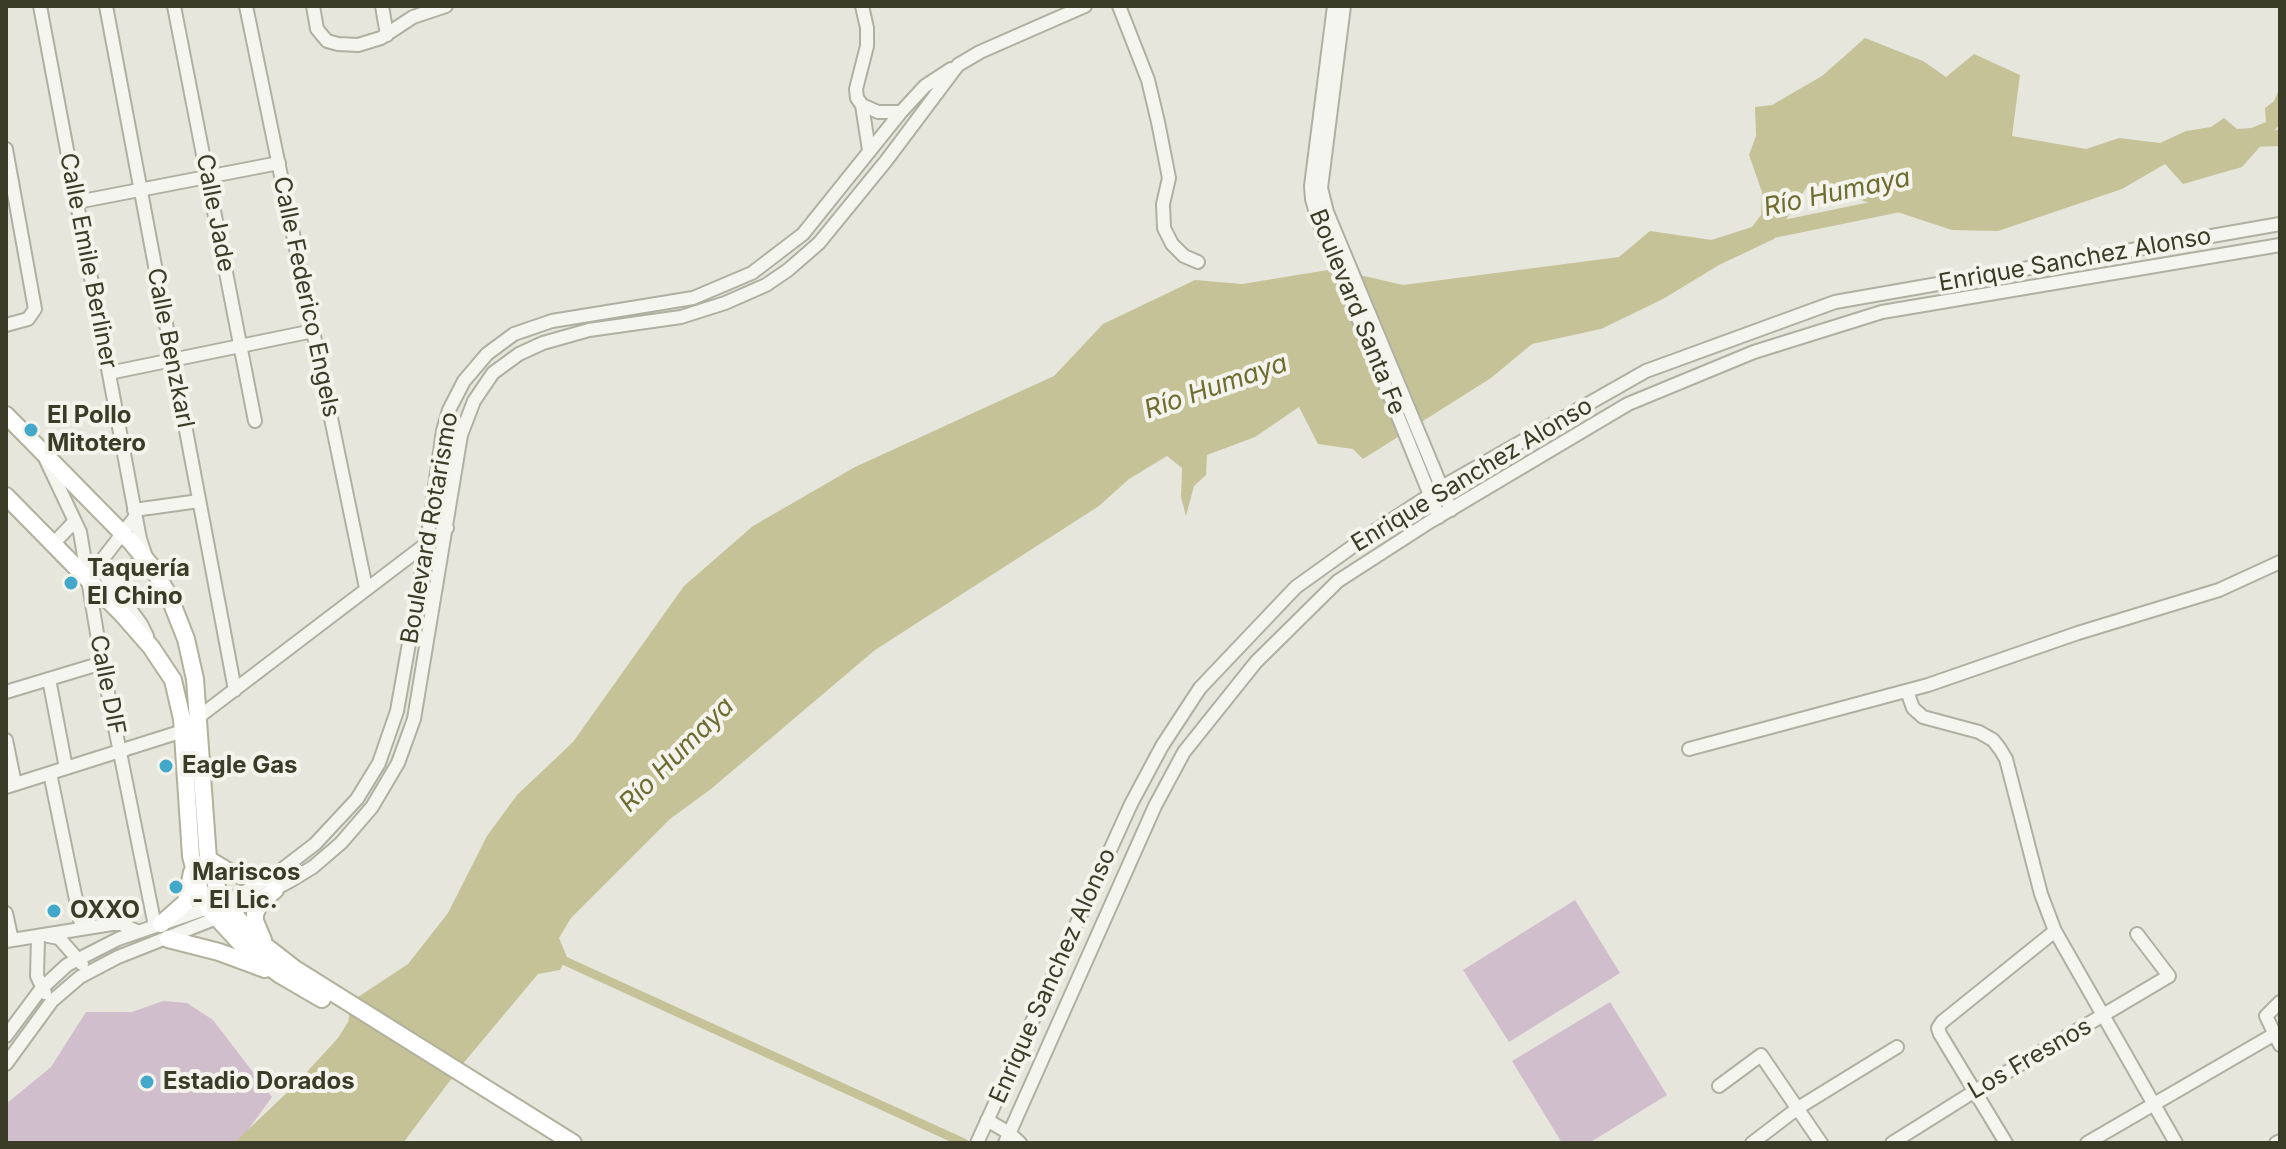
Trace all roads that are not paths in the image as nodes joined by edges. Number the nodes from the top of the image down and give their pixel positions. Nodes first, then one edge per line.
1 (40, 6) edge
2 (106, 6) edge
3 (174, 6) edge
4 (246, 6) edge
5 (313, 6) edge
6 (382, 6) edge
7 (446, 6) edge
8 (862, 6) edge
9 (1085, 6) edge
10 (1119, 6) edge
11 (1334, 6) edge
12 (1344, 6) edge
13 (387, 35) junction
14 (958, 65) junction
15 (862, 105) junction
16 (901, 112) junction
17 (6, 149) edge
18 (869, 150) junction
19 (279, 163) junction
20 (207, 177) junction
21 (140, 190) junction
22 (77, 202) junction
23 (2280, 224) edge
24 (2280, 245) edge
25 (1198, 262) dead end
26 (1812, 311) junction
27 (6, 325) edge
28 (1367, 325) junction
29 (313, 331) junction
30 (1819, 332) junction
31 (241, 347) junction
32 (173, 361) junction
33 (109, 373) junction
34 (6, 415) edge
35 (255, 421) dead end
36 (41, 450) junction
37 (1482, 463) junction
38 (1434, 481) junction
39 (1495, 484) junction
40 (1430, 495) junction
41 (6, 496) edge
42 (199, 501) junction
43 (1451, 510) junction
44 (135, 513) junction
45 (1439, 517) junction
46 (75, 521) junction
47 (447, 528) junction
48 (123, 533) junction
49 (427, 542) junction
50 (53, 544) junction
51 (2280, 562) edge
52 (148, 563) junction
53 (87, 579) junction
54 (437, 586) junction
55 (366, 588) junction
56 (117, 591) junction
57 (418, 593) junction
58 (151, 647) junction
59 (102, 663) junction
60 (49, 679) junction
61 (235, 690) junction
62 (1907, 691) junction
63 (6, 692) edge
64 (200, 716) junction
65 (183, 731) junction
66 (6, 740) edge
67 (1689, 749) dead end
68 (120, 751) junction
69 (66, 768) junction
70 (50, 773) junction
71 (11, 786) edge
72 (201, 863) junction
73 (273, 883) junction
74 (221, 910) junction
75 (6, 913) edge
76 (82, 929) junction
77 (161, 930) junction
78 (2055, 931) junction
79 (139, 932) junction
80 (2137, 934) dead end
81 (41, 936) junction
82 (9, 940) edge
83 (267, 949) junction
84 (77, 958) junction
85 (88, 972) junction
86 (279, 974) junction
87 (315, 988) junction
88 (41, 989) junction
89 (52, 1001) junction
90 (2280, 1002) edge
91 (2104, 1016) junction
92 (6, 1036) edge
93 (2277, 1040) edge
94 (1897, 1047) dead end
95 (6, 1064) edge
96 (1719, 1086) dead end
97 (1975, 1091) junction
98 (2154, 1104) junction
99 (1798, 1108) junction
100 (982, 1131) edge
101 (1007, 1138) edge
102 (571, 1143) edge
103 (1020, 1143) edge
104 (1752, 1143) edge
105 (1821, 1143) edge
106 (1892, 1143) edge
107 (2006, 1143) edge
108 (2087, 1143) edge
109 (2176, 1143) edge

1 - 22 street, Calle Emile Berliner
2 - 21 street, Calle Benzkarl
3 - 20 street, Calle Jade
4 - 19 street, Calle Federico Engels
5 - 13 street
6 - 13 street
7 - 13 street
8 - 15 street
9 - 14 street, Boulevard Rotarismo
10 - 25 street
11 - 28 street, Boulevard Santa Fe
12 - 28 street, Boulevard Santa Fe
14 - 16 street, Boulevard Rotarismo
14 - 47 street, Boulevard Rotarismo
15 - 16 street
15 - 18 street
16 - 18 street, Boulevard Rotarismo
17 - 27 street
18 - 49 street, Boulevard Rotarismo
19 - 20 street
19 - 29 street, Calle Federico Engels
20 - 21 street
20 - 31 street, Calle Jade
21 - 22 street
21 - 32 street, Calle Benzkarl
22 - 33 street, Calle Emile Berliner
23 - 26 street, Enrique Sanchez Alonso
24 - 30 street, Enrique Sanchez Alonso
26 - 30 street
26 - 37 street, Enrique Sanchez Alonso
28 - 38 street, Boulevard Santa Fe
29 - 31 street
29 - 55 street, Calle Federico Engels
30 - 39 street, Enrique Sanchez Alonso
31 - 32 street
31 - 35 street, Calle Jade
32 - 33 street
32 - 42 street, Calle Benzkarl
33 - 44 street, Calle Emile Berliner
34 - 36 main road
36 - 46 street, Calle DIF
36 - 48 main road
37 - 38 street, Enrique Sanchez Alonso
37 - 39 street
38 - 40 street, Enrique Sanchez Alonso
38 - 43 street, Boulevard Santa Fe
39 - 43 street, Enrique Sanchez Alonso
40 - 45 street
40 - 100 street, Enrique Sanchez Alonso
41 - 50 main road
42 - 44 street
42 - 61 street, Calle Benzkarl
43 - 45 street, Enrique Sanchez Alonso
44 - 48 street
44 - 52 street, Calle Emile Berliner
45 - 101 street, Enrique Sanchez Alonso
46 - 50 street
46 - 53 street, Calle DIF
47 - 49 street
47 - 54 street, Boulevard Rotarismo
48 - 52 main road
48 - 56 street
49 - 55 street
49 - 57 street, Boulevard Rotarismo
50 - 53 main road
51 - 62 street
52 - 56 street
52 - 64 main road
53 - 58 main road
53 - 59 street, Calle DIF
54 - 57 street
54 - 73 street, Boulevard Rotarismo
55 - 61 street
56 - 58 street
57 - 73 street, Boulevard Rotarismo
58 - 65 main road
59 - 60 street
59 - 68 street, Calle DIF
60 - 63 street
60 - 69 street
61 - 64 street
62 - 67 street
62 - 78 street
64 - 72 main road
65 - 68 street
65 - 72 main road
66 - 71 street
68 - 69 street
68 - 77 street, Calle DIF
69 - 70 street
70 - 71 street
70 - 76 street
72 - 73 main road
72 - 74 main road
72 - 77 main road
73 - 74 street, Boulevard Rotarismo
73 - 83 main road
74 - 77 street, Boulevard Rotarismo
74 - 83 main road
74 - 86 main road
75 - 82 street
76 - 79 street
76 - 81 street
77 - 79 street, Boulevard Rotarismo
77 - 85 street, Boulevard Rotarismo
77 - 86 main road
78 - 91 street
78 - 97 street
79 - 84 street, Boulevard Rotarismo
80 - 91 street, Los Fresnos
81 - 82 street
81 - 84 street
81 - 88 street
83 - 87 main road
84 - 85 street
84 - 88 street, Boulevard Rotarismo
85 - 89 street, Boulevard Rotarismo
86 - 87 main road
87 - 102 main road
88 - 89 street
88 - 92 street, Boulevard Rotarismo
89 - 95 street, Boulevard Rotarismo
90 - 93 street
91 - 97 street, Los Fresnos
91 - 98 street
93 - 98 street
94 - 99 street
96 - 99 street
97 - 106 street, Los Fresnos
97 - 107 street
98 - 108 street
98 - 109 street
99 - 104 street
99 - 105 street
100 - 101 street
101 - 103 street

